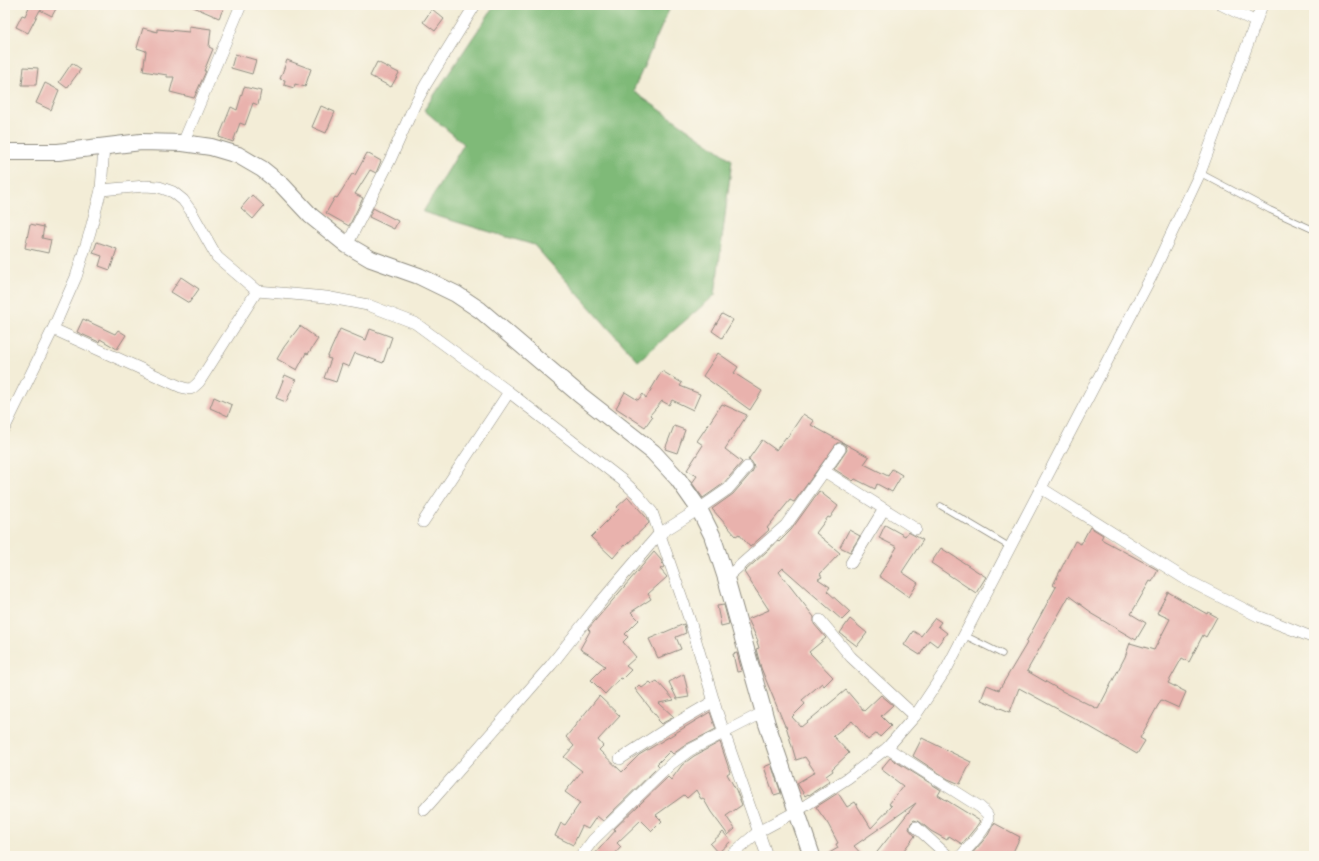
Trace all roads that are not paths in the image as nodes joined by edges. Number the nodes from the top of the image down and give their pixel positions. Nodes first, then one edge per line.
1 (241, 5) edge
2 (475, 5) edge
3 (1222, 5) edge
4 (1262, 5) edge
5 (1256, 22) junction
6 (183, 144) junction
7 (103, 151) junction
8 (5, 152) edge
9 (1200, 173) junction
10 (101, 187) junction
11 (1314, 230) edge
12 (347, 245) junction
13 (257, 291) junction
14 (53, 329) junction
15 (509, 392) junction
16 (5, 427) edge
17 (840, 450) dead end
18 (747, 467) dead end
19 (824, 471) junction
20 (1041, 488) junction
21 (941, 506) dead end
22 (884, 510) junction
23 (693, 513) junction
24 (423, 522) dead end
25 (916, 529) dead end
26 (662, 532) junction
27 (1010, 547) junction
28 (851, 563) dead end
29 (726, 578) junction
30 (820, 620) dead end
31 (964, 635) junction
32 (1314, 638) edge
33 (1002, 654) dead end
34 (714, 701) junction
35 (764, 712) junction
36 (915, 716) junction
37 (724, 732) junction
38 (887, 748) junction
39 (620, 760) dead end
40 (424, 810) dead end
41 (792, 813) junction
42 (916, 827) dead end
43 (761, 831) junction
44 (944, 854) edge
45 (581, 856) edge
46 (730, 856) edge
47 (767, 856) edge
48 (812, 856) edge
49 (962, 856) edge

1 - 6 street
2 - 12 street
3 - 5 street
4 - 5 street
5 - 9 street
6 - 7 main road
6 - 12 main road
7 - 8 main road
7 - 10 street
9 - 11 lane
9 - 20 street
10 - 13 street
10 - 14 street
12 - 23 main road
13 - 14 street
13 - 15 street
14 - 16 street
15 - 24 street
15 - 26 street
17 - 19 street
18 - 23 street
19 - 22 street
19 - 29 street
20 - 27 street
20 - 32 street
21 - 27 lane
22 - 25 street
22 - 28 street
23 - 26 street
23 - 29 main road
26 - 34 street
26 - 40 street
27 - 31 street
29 - 35 main road
30 - 36 street
31 - 33 lane
31 - 36 street
34 - 37 street
34 - 39 street
35 - 37 street
35 - 41 main road
36 - 38 street
37 - 43 street
37 - 45 street
38 - 41 street
38 - 49 street
41 - 43 street
41 - 48 main road
42 - 44 street
43 - 46 street
43 - 47 street

